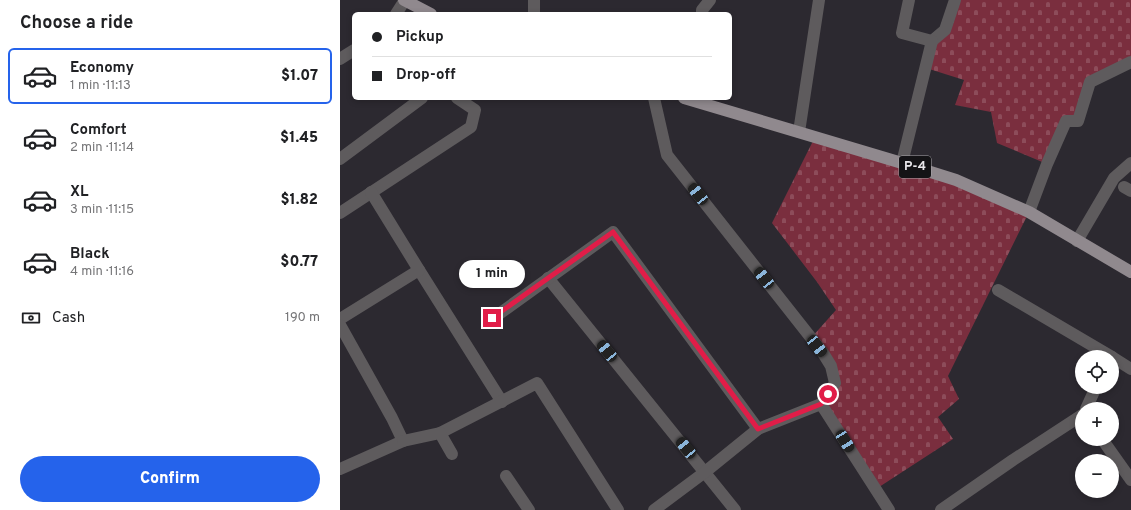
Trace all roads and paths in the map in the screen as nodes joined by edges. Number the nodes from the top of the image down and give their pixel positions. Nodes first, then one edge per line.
1 (534, 0) edge
2 (710, 0) edge
3 (819, 0) edge
4 (910, 0) edge
5 (955, 0) edge
6 (411, 2) edge
7 (398, 12) edge
8 (428, 12) edge
9 (534, 12) edge
10 (702, 12) edge
11 (932, 41) junction
12 (352, 51) edge
13 (340, 60) edge
14 (1131, 62) edge
15 (419, 100) edge
16 (459, 100) edge
17 (475, 100) edge
18 (654, 100) edge
19 (704, 101) edge
20 (475, 110) junction
21 (799, 132) junction
22 (340, 159) edge
23 (902, 163) junction
24 (1131, 163) edge
25 (371, 192) junction
26 (1029, 212) junction
27 (340, 213) edge
28 (1076, 241) junction
29 (419, 270) junction
30 (1131, 272) edge
31 (548, 278) junction
32 (998, 290) dead end
33 (492, 318) dead end
34 (340, 319) edge
35 (340, 325) edge
36 (1099, 350) edge
37 (1119, 362) edge
38 (1131, 369) edge
39 (502, 402) junction
40 (821, 404) junction
41 (1075, 420) edge
42 (758, 429) junction
43 (440, 433) junction
44 (403, 441) junction
45 (1107, 446) edge
46 (452, 454) dead end
47 (340, 468) edge
48 (705, 472) junction
49 (506, 476) dead end
50 (1131, 480) edge
51 (529, 510) edge
52 (618, 510) edge
53 (654, 510) edge
54 (735, 510) edge
55 (889, 510) edge
56 (941, 510) edge

1 - 9 street
2 - 10 street
3 - 21 street
4 - 11 street
5 - 11 street
6 - 7 street
6 - 8 main road
11 - 23 street
12 - 13 street
14 - 26 street
15 - 22 street
16 - 20 street
17 - 20 street
18 - 40 street
19 - 21 main road, P-4
20 - 25 street
21 - 23 main road, P-4
23 - 26 main road, P-4
24 - 28 street
25 - 27 street
25 - 29 street
26 - 28 main road, P-4
28 - 30 main road, P-4
29 - 34 street
29 - 39 street
31 - 33 street
31 - 42 street
31 - 48 street
32 - 36 street
35 - 44 street
37 - 38 street
39 - 43 street
39 - 52 street
40 - 42 street
40 - 55 street
41 - 56 street
42 - 48 street
43 - 44 street
43 - 46 street
44 - 47 street
45 - 50 street
48 - 53 street
48 - 54 street
49 - 51 street

